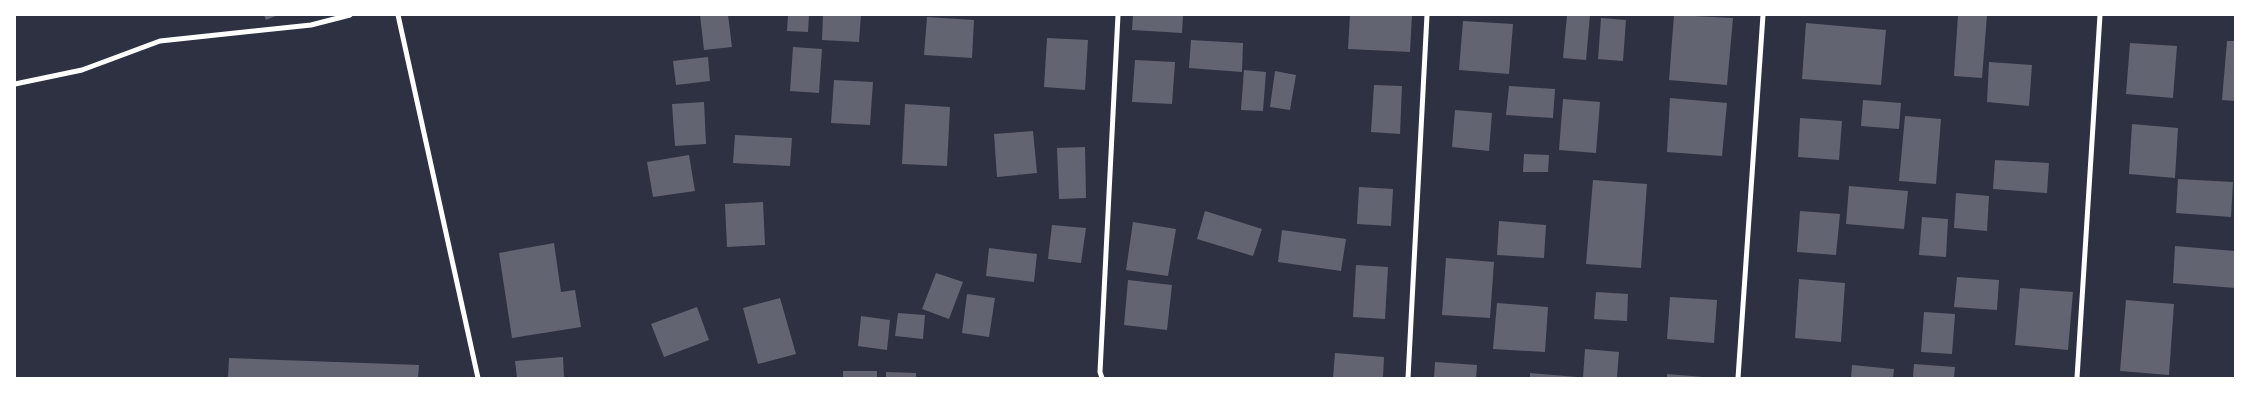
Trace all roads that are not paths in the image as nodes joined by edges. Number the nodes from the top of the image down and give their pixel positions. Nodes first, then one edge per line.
1 (350, 15) edge
2 (398, 15) edge
3 (1118, 15) edge
4 (1427, 15) edge
5 (1763, 15) edge
6 (2100, 15) edge
7 (15, 84) edge
8 (478, 378) edge
9 (1102, 378) edge
10 (1408, 378) edge
11 (1738, 378) edge
12 (2077, 378) edge

1 - 7 street
2 - 8 street
3 - 9 street
4 - 10 street
5 - 11 street
6 - 12 street

